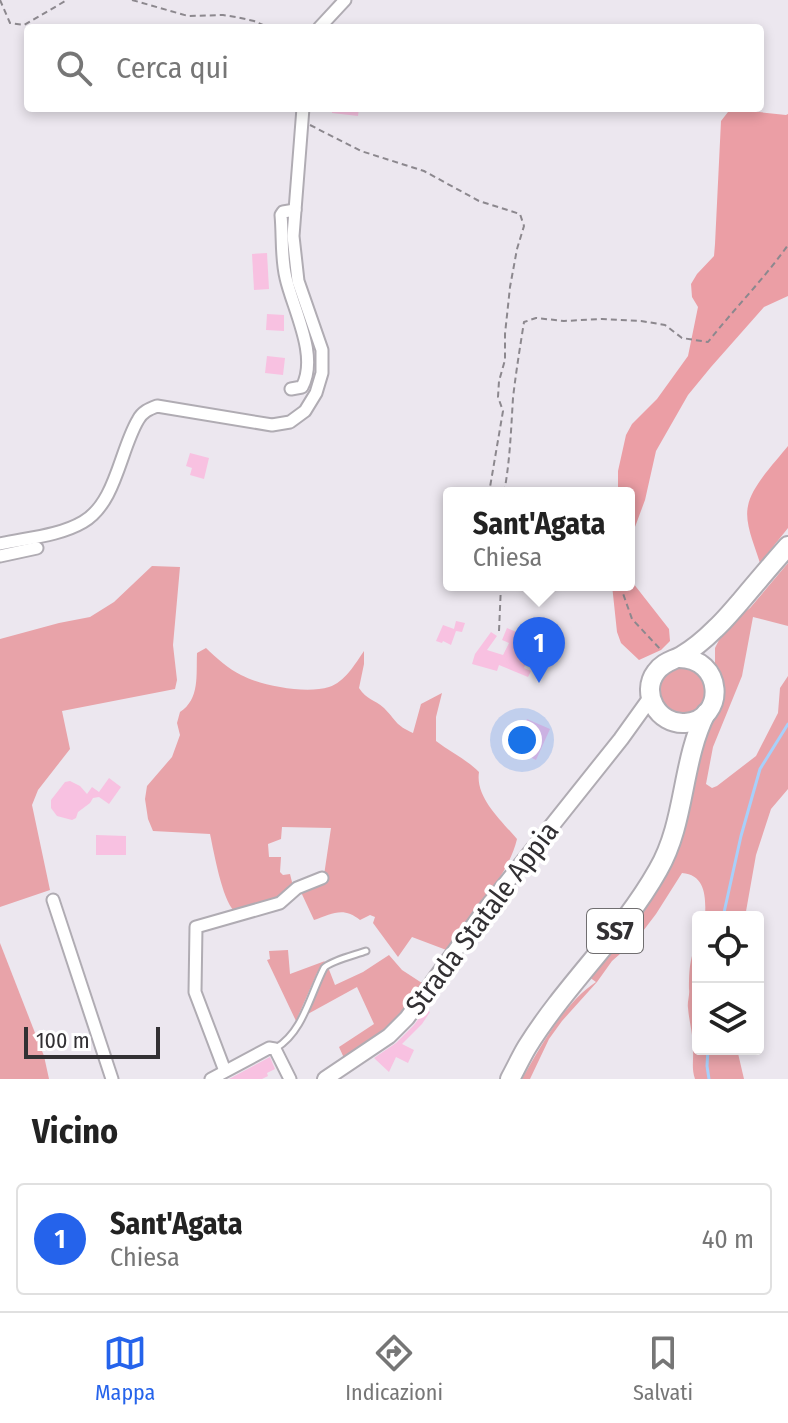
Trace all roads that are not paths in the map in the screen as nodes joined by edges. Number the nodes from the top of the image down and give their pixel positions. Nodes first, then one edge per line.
1 (345, 0) edge
2 (323, 24) edge
3 (303, 112) edge
4 (295, 210) junction
5 (291, 389) dead end
6 (0, 544) edge
7 (788, 546) edge
8 (37, 548) dead end
9 (0, 556) edge
10 (717, 628) junction
11 (674, 659) junction
12 (707, 668) junction
13 (650, 695) junction
14 (706, 713) junction
15 (671, 721) junction
16 (621, 739) junction
17 (688, 768) junction
18 (322, 878) dead end
19 (53, 900) dead end
20 (366, 951) dead end
21 (275, 1049) junction
22 (225, 1071) junction
23 (112, 1079) edge
24 (211, 1079) edge
25 (290, 1079) edge
26 (325, 1079) edge
27 (510, 1079) edge

1 - 2 street
3 - 4 street
4 - 5 street
4 - 6 street
7 - 10 main road, Strada Statale Appia / SS7
8 - 9 street
10 - 11 main road, Strada Statale Appia / SS7
10 - 12 main road, Strada Statale Appia / SS7
11 - 12 main road
11 - 13 main road, Strada Statale Appia / SS7
12 - 14 main road, Strada Statale Appia / SS7
13 - 15 main road, SS7
13 - 16 street, Strada Statale Appia / SS7
14 - 15 main road, Strada Statale Appia / SS7
14 - 17 main road, SS7
15 - 16 street, Strada Statale Appia / SS7
15 - 17 main road, SS7
16 - 26 street, Strada Statale Appia / SS7
17 - 27 main road, SS7
18 - 22 street
19 - 23 street
20 - 21 lane
21 - 22 street
21 - 25 street
22 - 24 street

